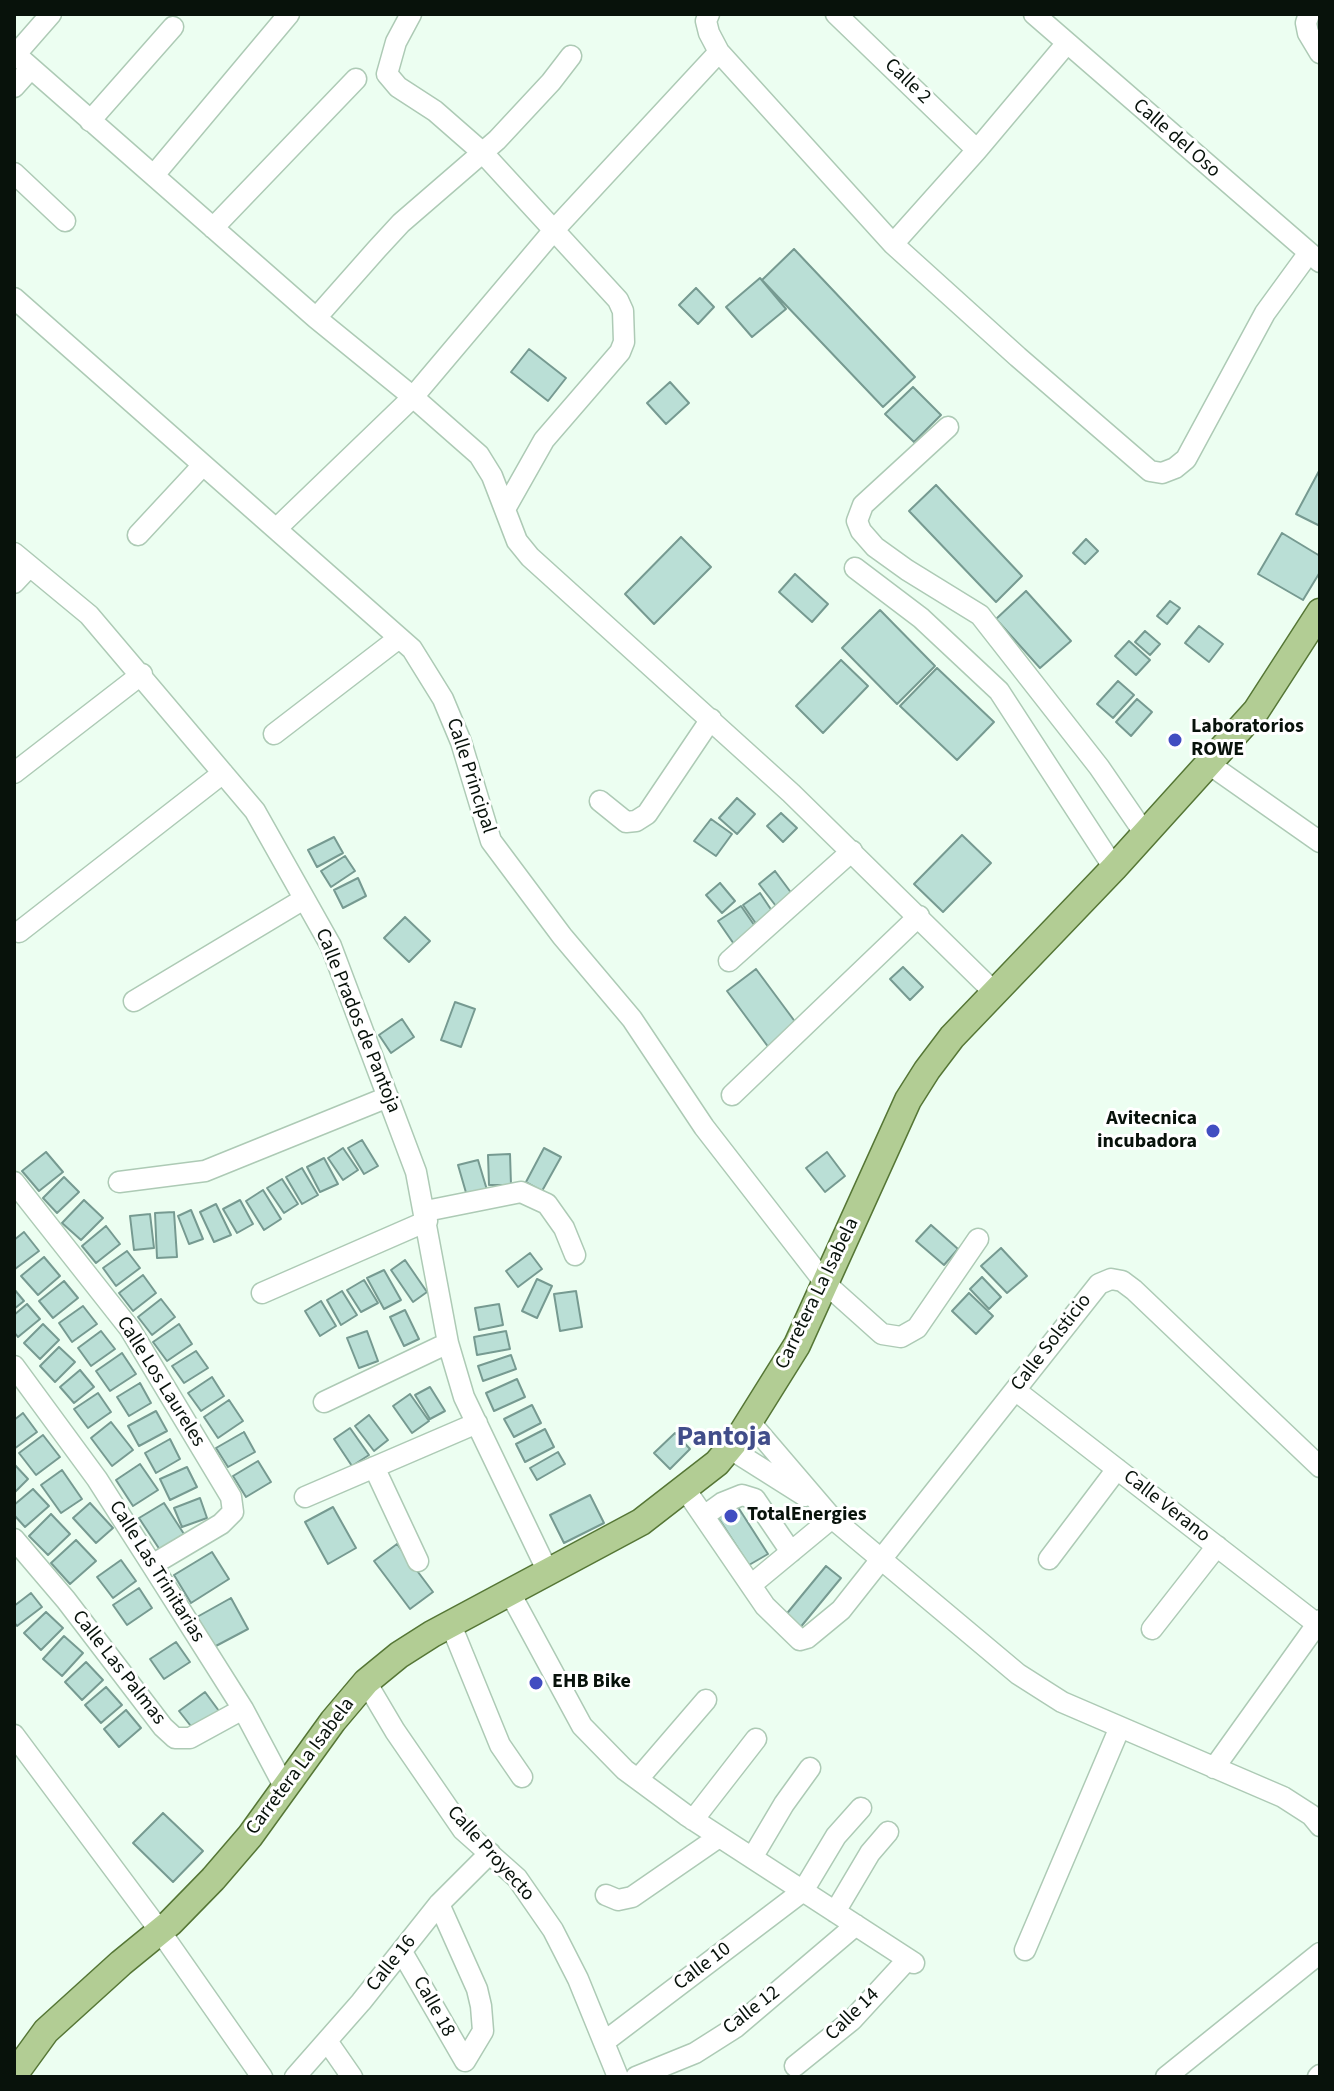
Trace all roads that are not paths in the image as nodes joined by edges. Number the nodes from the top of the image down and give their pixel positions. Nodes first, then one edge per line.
1 (51, 14) edge
2 (289, 14) edge
3 (411, 14) edge
4 (709, 14) edge
5 (836, 14) edge
6 (1034, 14) edge
7 (1309, 14) edge
8 (173, 27) dead end
9 (1067, 43) junction
10 (719, 52) junction
11 (1320, 53) edge
12 (571, 56) dead end
13 (20, 58) edge
14 (356, 79) dead end
15 (14, 87) edge
16 (90, 121) junction
17 (977, 150) junction
18 (483, 153) junction
19 (14, 173) edge
20 (154, 175) junction
21 (65, 221) dead end
22 (213, 228) junction
23 (554, 230) junction
24 (893, 244) junction
25 (1314, 258) edge
26 (14, 298) edge
27 (316, 318) junction
28 (413, 397) junction
29 (948, 427) dead end
30 (203, 465) junction
31 (505, 509) junction
32 (276, 529) junction
33 (138, 535) dead end
34 (22, 560) edge
35 (855, 568) dead end
36 (14, 583) edge
37 (1320, 612) edge
38 (399, 638) junction
39 (142, 674) junction
40 (711, 719) junction
41 (274, 734) dead end
42 (1209, 764) junction
43 (14, 773) edge
44 (223, 773) junction
45 (600, 801) dead end
46 (1145, 834) junction
47 (1320, 842) edge
48 (852, 851) junction
49 (1114, 868) junction
50 (304, 899) junction
51 (919, 916) junction
52 (19, 932) dead end
53 (729, 961) dead end
54 (994, 992) junction
55 (134, 1001) dead end
56 (732, 1095) dead end
57 (388, 1097) junction
58 (14, 1182) edge
59 (119, 1182) dead end
60 (426, 1216) junction
61 (978, 1239) dead end
62 (575, 1255) dead end
63 (825, 1283) junction
64 (262, 1293) dead end
65 (448, 1343) junction
66 (14, 1366) edge
67 (1015, 1390) junction
68 (324, 1402) dead end
69 (749, 1421) junction
70 (477, 1423) junction
71 (729, 1448) junction
72 (374, 1467) junction
73 (1320, 1467) edge
74 (1117, 1469) junction
75 (685, 1489) junction
76 (305, 1497) dead end
77 (827, 1512) junction
78 (704, 1516) junction
79 (14, 1539) edge
80 (1217, 1546) junction
81 (791, 1552) junction
82 (882, 1559) junction
83 (1049, 1559) dead end
84 (418, 1561) dead end
85 (152, 1565) junction
86 (548, 1572) junction
87 (751, 1585) junction
88 (510, 1593) junction
89 (1319, 1622) edge
90 (451, 1625) junction
91 (1152, 1629) dead end
92 (366, 1682) junction
93 (706, 1700) dead end
94 (243, 1709) junction
95 (1120, 1727) junction
96 (14, 1735) edge
97 (756, 1739) dead end
98 (810, 1768) dead end
99 (1214, 1768) junction
100 (522, 1777) dead end
101 (638, 1779) junction
102 (285, 1788) junction
103 (861, 1808) dead end
104 (1317, 1819) edge
105 (693, 1820) junction
106 (888, 1832) dead end
107 (719, 1837) junction
108 (490, 1853) junction
109 (752, 1858) junction
110 (803, 1891) junction
111 (606, 1895) dead end
112 (439, 1904) junction
113 (835, 1912) junction
114 (856, 1925) junction
115 (160, 1931) junction
116 (1025, 1950) dead end
117 (402, 1952) junction
118 (1320, 1953) edge
119 (327, 2041) junction
120 (604, 2042) junction
121 (795, 2066) dead end
122 (14, 2075) edge
123 (262, 2077) edge
124 (295, 2077) edge
125 (352, 2077) edge
126 (618, 2077) edge
127 (636, 2077) edge
128 (1166, 2077) edge

1 - 13 street
2 - 20 street
3 - 18 street
4 - 10 street
5 - 17 street, Calle 2
6 - 9 street, Calle del Oso
7 - 11 street
8 - 16 street
9 - 17 street
9 - 25 street, Calle del Oso
10 - 23 street
10 - 24 street
12 - 18 street
13 - 15 street
13 - 16 street
14 - 22 street
16 - 20 street
17 - 24 street
18 - 23 street
18 - 27 street
19 - 21 street
20 - 22 street
22 - 27 street
23 - 28 street
23 - 31 street
24 - 25 street
26 - 30 street, Calle Principal
27 - 28 street
28 - 31 street
28 - 32 street
29 - 46 street
30 - 32 street, Calle Principal
30 - 33 street
31 - 40 street
32 - 38 street, Calle Principal
34 - 36 street
34 - 39 street, Calle Prados de Pantoja
35 - 49 street
37 - 42 main road, Carretera La Isabela
38 - 41 street
38 - 63 street, Calle Principal
39 - 43 street
39 - 44 street, Calle Prados de Pantoja
40 - 45 street
40 - 48 street
42 - 46 main road, Carretera La Isabela
42 - 47 street
44 - 50 street, Calle Prados de Pantoja
44 - 52 street
46 - 49 main road, Carretera La Isabela
48 - 51 street
48 - 53 street
49 - 54 main road, Carretera La Isabela
50 - 55 street
50 - 57 street, Calle Prados de Pantoja
51 - 54 street
51 - 56 street
54 - 63 main road, Carretera La Isabela
57 - 59 street
57 - 60 street, Calle Prados de Pantoja
58 - 85 street, Calle Los Laureles
60 - 62 street
60 - 64 street
60 - 65 street, Calle Prados de Pantoja
61 - 63 street, Calle Principal
63 - 69 main road, Carretera La Isabela
65 - 68 street
65 - 70 street, Calle Prados de Pantoja
66 - 85 street, Calle Las Trinitarias
67 - 73 street, Calle Solsticio
67 - 74 street, Calle Verano
67 - 82 street, Calle Solsticio
69 - 71 main road, Carretera La Isabela
69 - 77 street
70 - 72 street
70 - 86 street, Calle Prados de Pantoja
71 - 75 main road, Carretera La Isabela
71 - 77 street
72 - 76 street
72 - 84 street
74 - 80 street, Calle Verano
74 - 83 street
75 - 78 street
75 - 86 main road, Carretera La Isabela
77 - 81 street
77 - 82 street
78 - 81 street
78 - 87 street
79 - 94 street, Calle Las Palmas
80 - 89 street, Calle Verano
80 - 91 street
81 - 87 street
82 - 87 street, Calle Solsticio
82 - 95 street
85 - 94 street, Calle Las Trinitarias
86 - 88 main road, Carretera La Isabela
88 - 90 main road, Carretera La Isabela
88 - 101 street
89 - 99 street
90 - 92 main road, Carretera La Isabela
90 - 100 street
92 - 102 main road, Carretera La Isabela
92 - 108 street, Calle Proyecto
93 - 101 street
94 - 102 street, Calle Las Trinitarias
95 - 99 street
95 - 116 street
96 - 115 street
97 - 105 street
98 - 109 street
99 - 104 street
101 - 105 street
102 - 115 main road, Carretera La Isabela
103 - 110 street
105 - 107 street
106 - 113 street
107 - 109 street
107 - 111 street
108 - 112 street, Calle 16
108 - 120 street, Calle Proyecto
109 - 110 street
110 - 113 street
110 - 120 street, Calle 10
112 - 117 street, Calle 16
112 - 117 street, Calle 18
113 - 114 street
114 - 121 street, Calle 14
114 - 127 street, Calle 12
115 - 122 main road, Carretera La Isabela
115 - 123 street
117 - 119 street, Calle 16
118 - 128 street
119 - 124 street, Calle 16
119 - 125 street
120 - 126 street, Calle Proyecto

